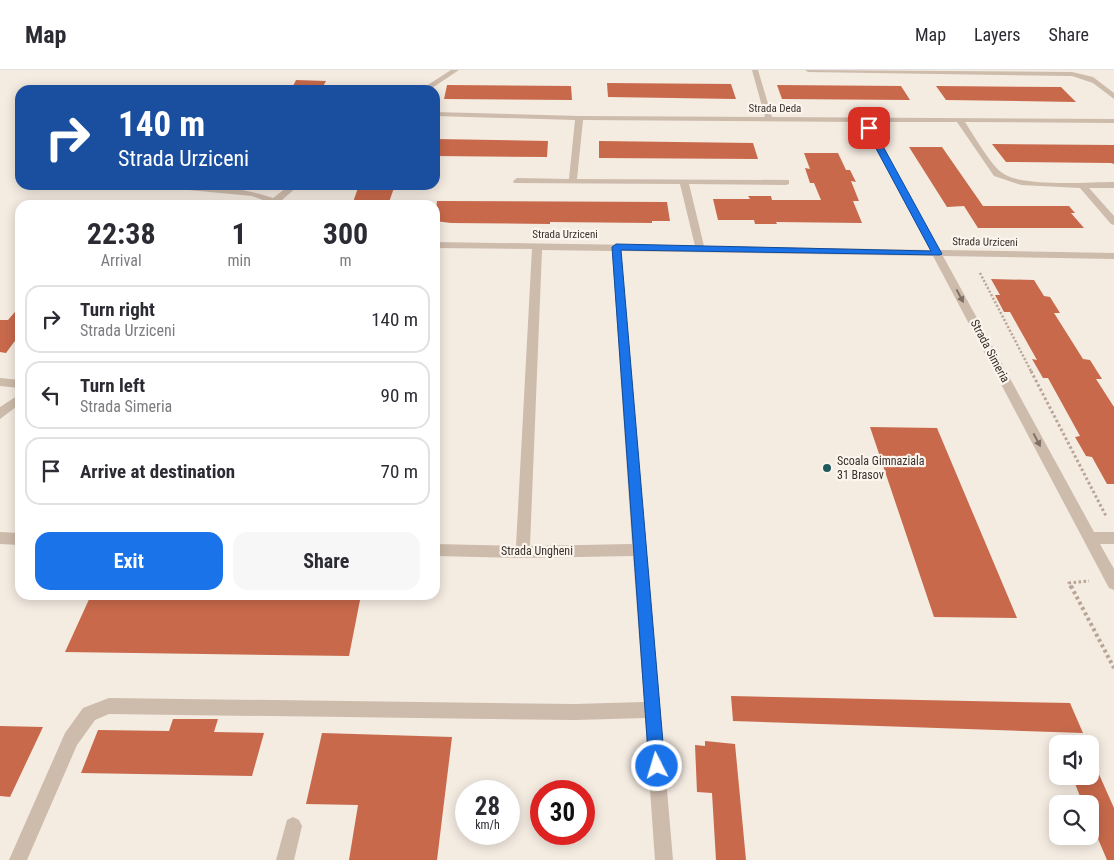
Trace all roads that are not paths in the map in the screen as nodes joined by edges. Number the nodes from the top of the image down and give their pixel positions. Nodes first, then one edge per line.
1 (456, 70) edge
2 (755, 70) edge
3 (808, 70) edge
4 (432, 85) edge
5 (1114, 97) edge
6 (440, 114) edge
7 (579, 118) junction
8 (770, 119) junction
9 (864, 120) junction
10 (959, 120) junction
11 (1114, 121) edge
12 (517, 181) dead end
13 (573, 181) junction
14 (684, 182) junction
15 (786, 182) dead end
16 (1081, 184) junction
17 (1114, 184) edge
18 (215, 190) edge
19 (289, 190) edge
20 (266, 200) edge
21 (276, 200) edge
22 (1114, 222) edge
23 (440, 245) edge
24 (537, 247) junction
25 (616, 247) junction
26 (700, 248) junction
27 (937, 254) junction
28 (1114, 256) edge
29 (0, 382) edge
30 (15, 384) edge
31 (15, 402) edge
32 (0, 414) edge
33 (0, 538) edge
34 (1090, 538) junction
35 (1114, 538) edge
36 (15, 539) edge
37 (440, 550) edge
38 (640, 550) junction
39 (523, 552) junction
40 (1113, 581) edge
41 (652, 710) junction
42 (294, 826) dead end
43 (18, 860) edge
44 (285, 860) edge
45 (664, 860) edge

1 - 4 street
2 - 8 street
3 - 5 street
6 - 7 street, Strada Deda
7 - 8 street, Strada Deda
7 - 13 street
8 - 9 street, Strada Deda
9 - 10 street, Strada Deda
9 - 27 street, Strada Simeria
10 - 11 street, Strada Deda
10 - 16 street
12 - 13 street
13 - 14 street
14 - 15 street
14 - 26 street
16 - 17 street
16 - 22 street
18 - 20 street
19 - 21 street
23 - 24 street, Strada Urziceni
24 - 25 street, Strada Urziceni
24 - 39 street
25 - 26 street, Strada Urziceni
25 - 38 street
26 - 27 street, Strada Urziceni
27 - 28 street, Strada Urziceni
27 -> 34 street, Strada Simeria
29 - 30 street
31 - 32 street
33 - 36 street
34 - 35 street
34 - 40 street, Strada Simeria
37 - 39 street, Strada Ungheni
38 - 39 street, Strada Ungheni
38 - 41 street
41 - 43 street
41 - 45 street
42 - 44 street

